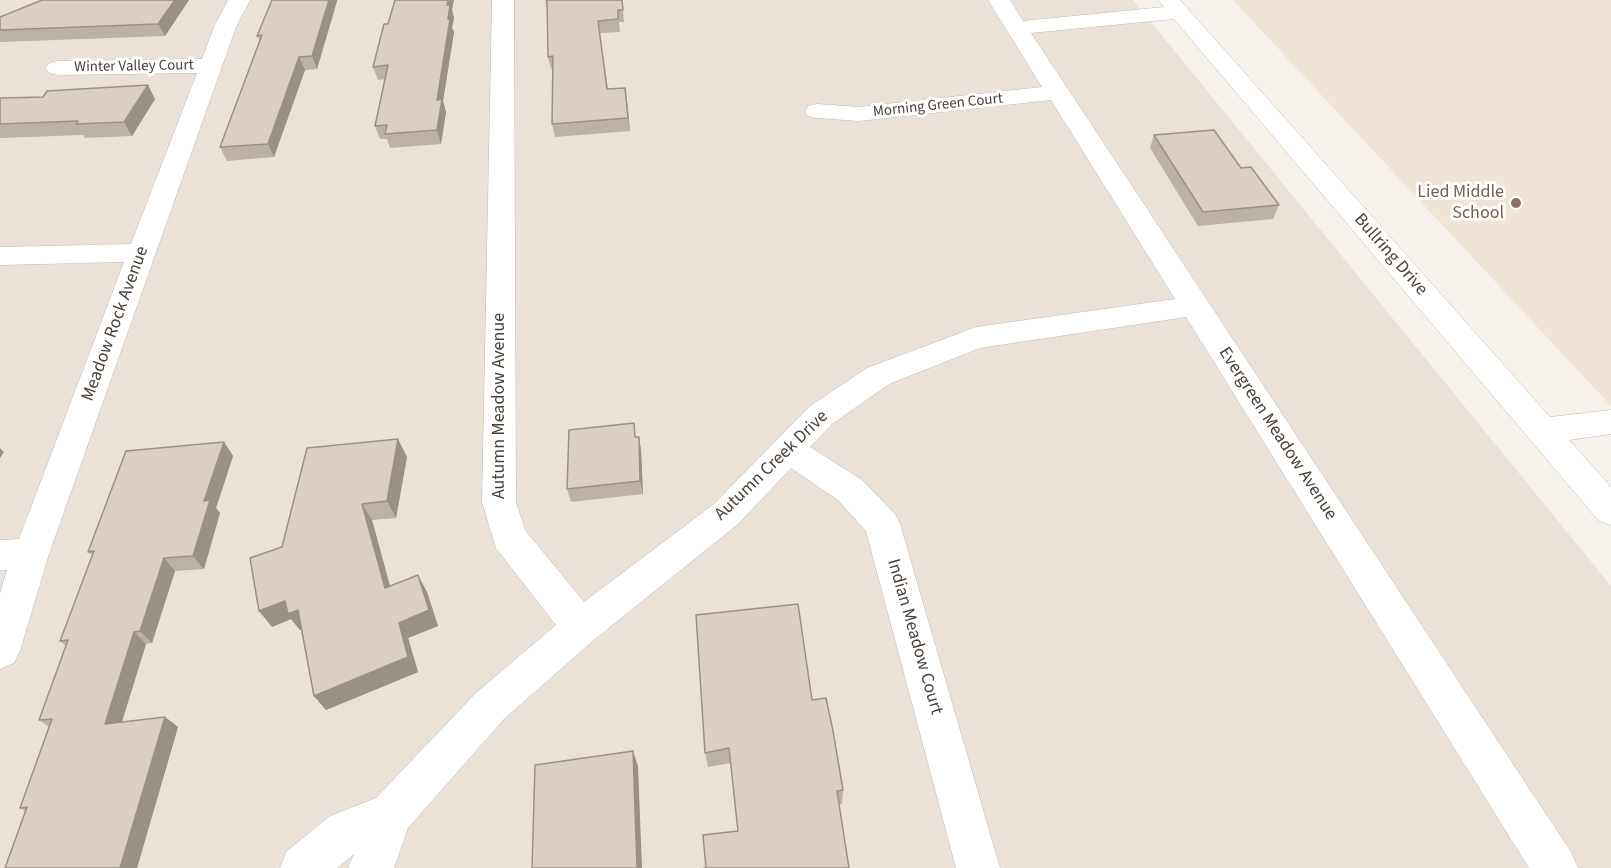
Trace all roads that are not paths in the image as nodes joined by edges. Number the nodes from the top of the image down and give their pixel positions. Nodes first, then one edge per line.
1 (239, 0) edge
2 (503, 0) edge
3 (999, 0) edge
4 (1174, 6) edge
5 (1017, 28) junction
6 (210, 66) junction
7 (57, 68) dead end
8 (1059, 92) junction
9 (817, 111) dead end
10 (141, 253) junction
11 (0, 256) edge
12 (1195, 306) junction
13 (1611, 422) edge
14 (1542, 431) junction
15 (787, 449) junction
16 (1611, 511) edge
17 (16, 555) edge
18 (581, 627) junction
19 (0, 651) edge
20 (391, 814) junction
21 (302, 868) edge
22 (371, 868) edge
23 (978, 868) edge
24 (1555, 868) edge

1 - 6 street, Meadow Rock Avenue
2 - 18 street, Autumn Meadow Avenue
3 - 5 street, Evergreen Meadow Avenue
4 - 5 street
4 - 14 street, Bullring Drive
5 - 8 street, Evergreen Meadow Avenue
6 - 7 street, Winter Valley Court
6 - 10 street, Meadow Rock Avenue
8 - 9 street, Morning Green Court
8 - 12 street, Evergreen Meadow Avenue
10 - 11 street
10 - 17 street, Meadow Rock Avenue
12 - 15 street, Autumn Creek Drive
12 - 24 street, Evergreen Meadow Avenue
13 - 14 street
14 - 16 street, Bullring Drive
15 - 18 street, Autumn Creek Drive
15 - 23 street, Indian Meadow Court
17 - 19 street, Meadow Rock Avenue
18 - 20 street
20 - 21 street
20 - 22 street

